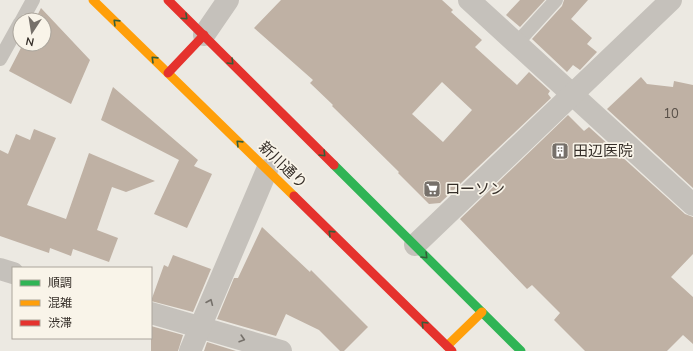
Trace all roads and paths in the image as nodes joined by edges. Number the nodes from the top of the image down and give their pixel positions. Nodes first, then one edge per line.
1 (33, 0) edge
2 (93, 0) edge
3 (168, 0) edge
4 (228, 0) edge
5 (469, 0) edge
6 (556, 0) edge
7 (671, 0) edge
8 (26, 12) edge
9 (204, 35) junction
10 (12, 37) edge
11 (516, 43) junction
12 (0, 59) edge
13 (168, 73) junction
14 (572, 94) junction
15 (267, 170) junction
16 (693, 205) edge
17 (415, 245) junction
18 (0, 270) edge
19 (12, 273) edge
20 (482, 312) junction
21 (152, 313) edge
22 (200, 327) junction
23 (447, 349) edge
24 (190, 351) edge
25 (281, 351) edge
26 (521, 351) edge

1 - 8 lane
13 -> 2 main road, 新川通り
3 -> 9 main road
4 - 9 street
5 - 11 street
6 - 11 lane
7 - 14 street
9 - 13 main road
9 -> 17 main road
10 - 12 lane
11 - 14 street
15 -> 13 main road, 新川通り
14 - 16 street
14 - 17 street
22 -> 15 street
23 -> 15 main road, 新川通り
17 -> 20 main road
18 - 19 street
20 - 23 main road
20 - 26 main road
21 - 22 street
22 - 24 street
22 -> 25 street

